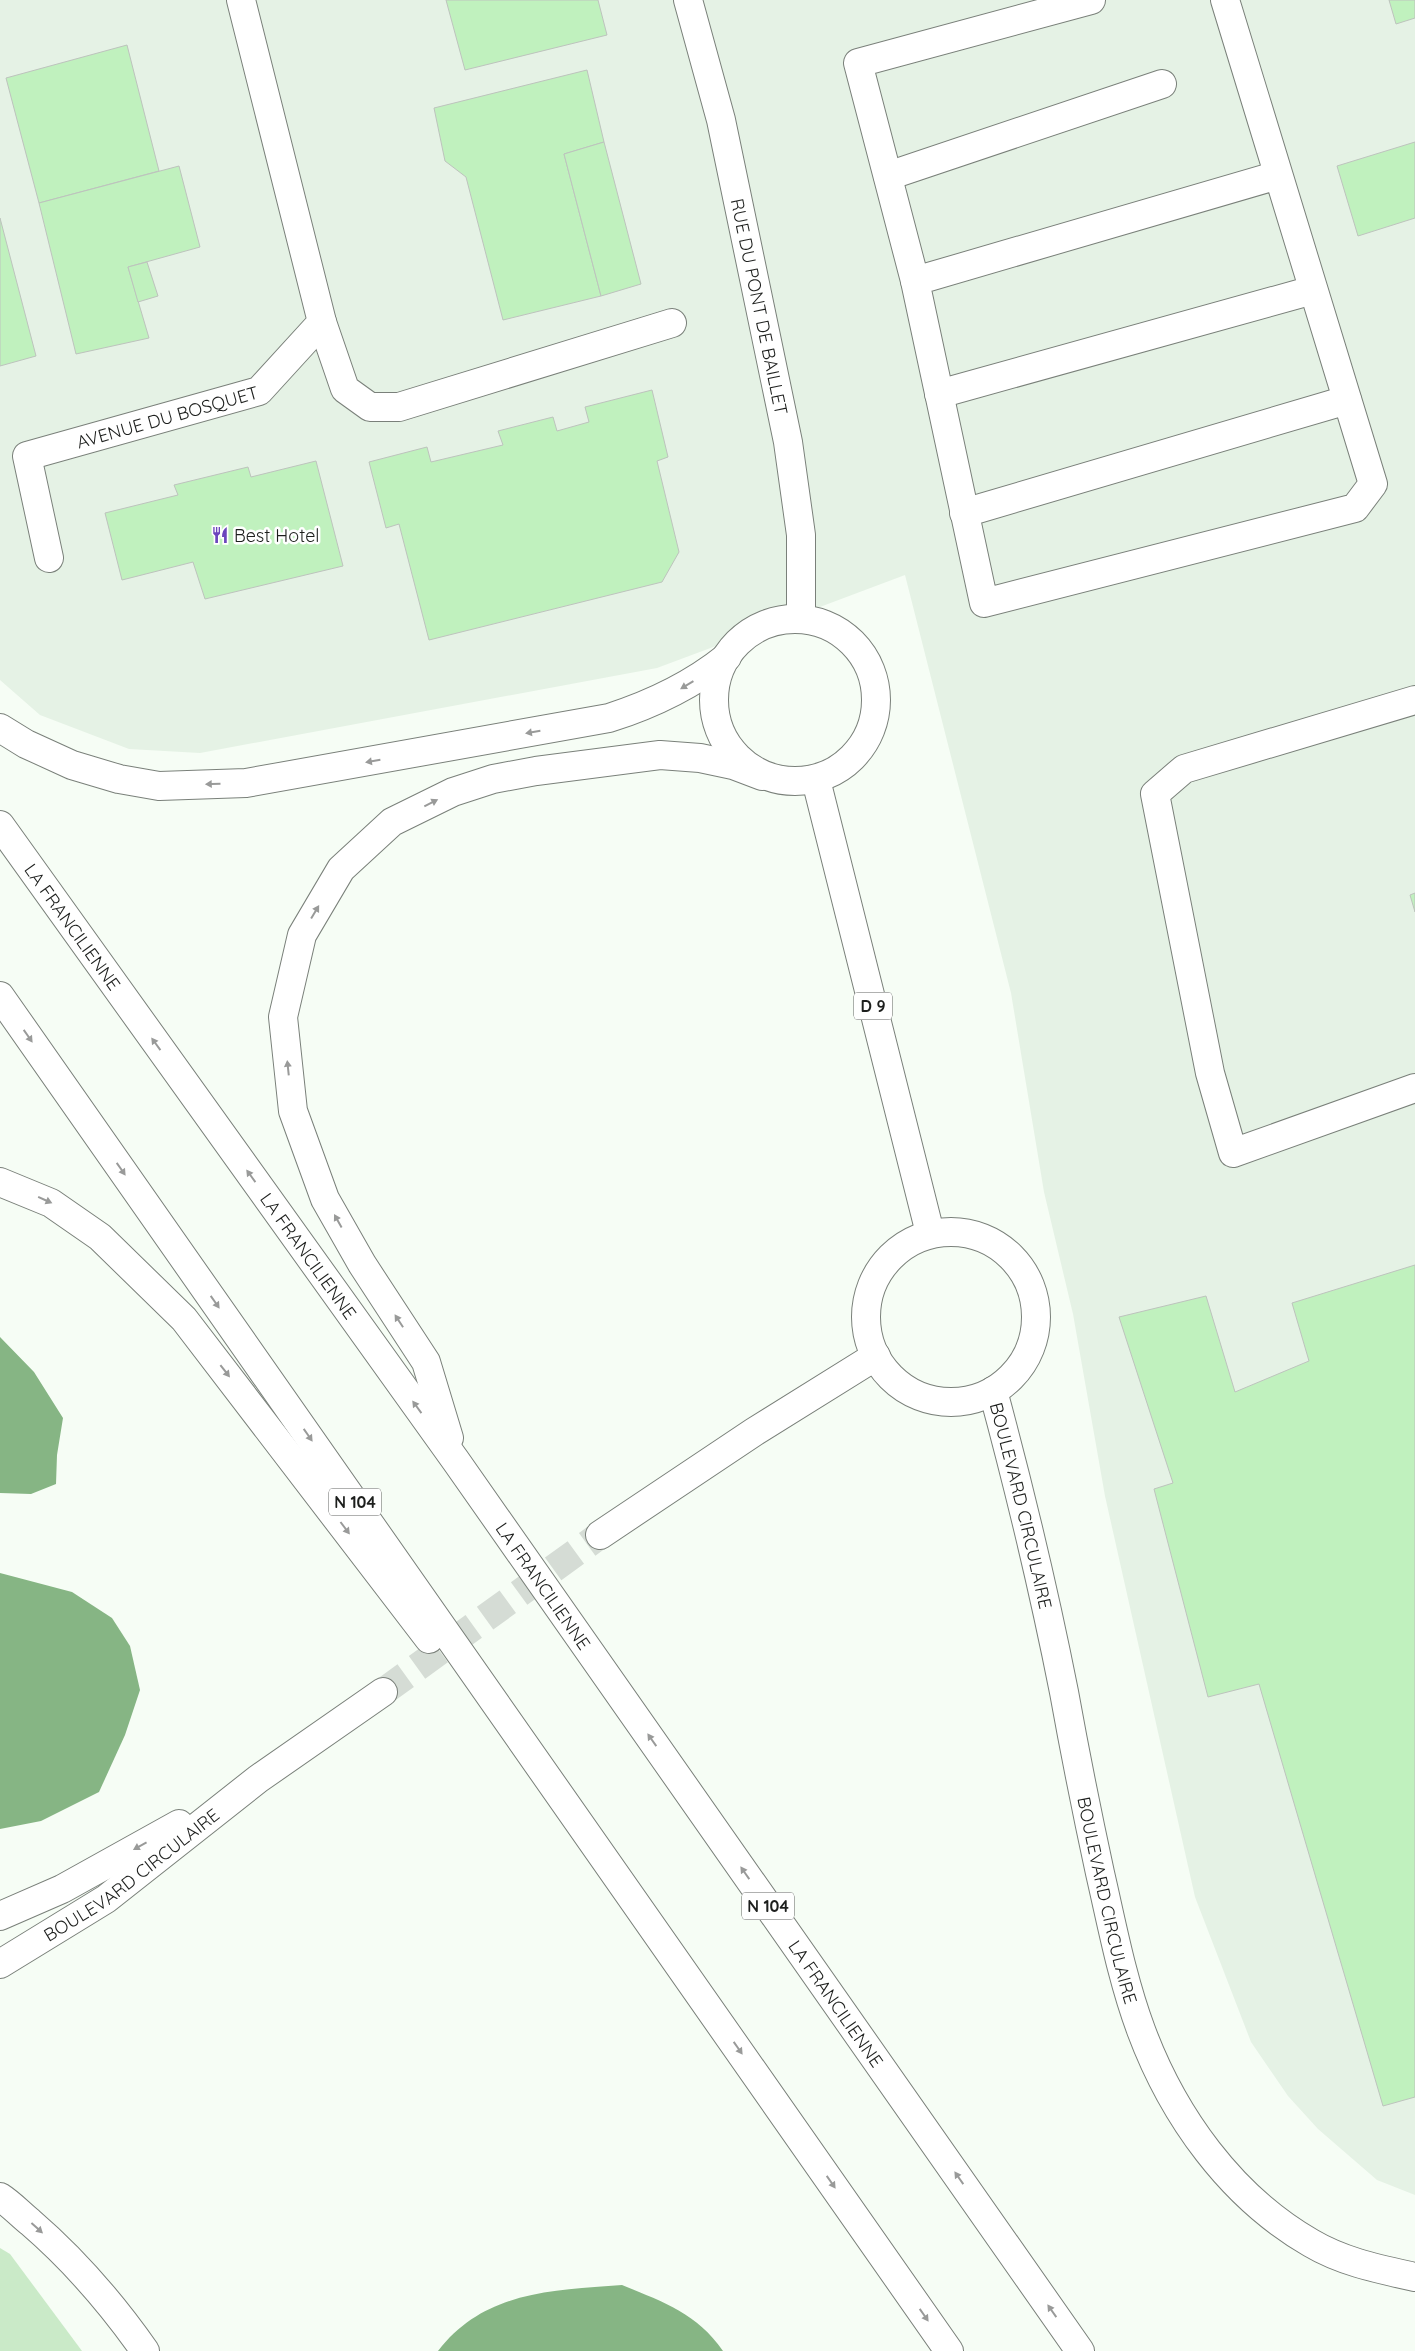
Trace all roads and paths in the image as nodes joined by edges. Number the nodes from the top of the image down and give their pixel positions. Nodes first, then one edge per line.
1 (241, 0) edge
2 (688, 0) edge
3 (1091, 0) edge
4 (1225, 0) edge
5 (1162, 84) dead end
6 (1278, 175) junction
7 (888, 176) junction
8 (915, 281) junction
9 (1313, 290) junction
10 (322, 322) junction
11 (672, 323) dead end
12 (939, 394) junction
13 (1347, 400) junction
14 (964, 513) junction
15 (49, 558) dead end
16 (800, 618) junction
17 (727, 657) junction
18 (1415, 700) edge
19 (0, 728) edge
20 (762, 776) junction
21 (816, 780) junction
22 (0, 825) edge
23 (0, 996) edge
24 (1415, 1088) edge
25 (0, 1182) edge
26 (930, 1233) junction
27 (876, 1356) junction
28 (993, 1391) junction
29 (456, 1461) junction
30 (600, 1535) tunnel mouth
31 (383, 1692) tunnel mouth
32 (258, 1779) junction
33 (0, 1916) edge
34 (0, 1964) edge
35 (710, 2008) junction
36 (0, 2197) edge
37 (1415, 2277) edge
38 (145, 2351) edge
39 (949, 2351) edge
40 (1080, 2351) edge

1 - 10 main road
2 - 16 main road, RUE DU PONT DE BAILLET
3 - 7 main road
4 - 6 main road
5 - 7 main road
6 - 8 main road
6 - 9 main road
7 - 8 main road
8 - 12 main road
9 - 12 main road
9 - 13 main road
10 - 11 main road
10 - 15 main road, AVENUE DU BOSQUET
12 - 14 main road
13 - 14 main road
13 - 14 main road
16 - 17 main road
16 - 21 main road
17 -> 19 main road
17 - 20 main road
18 - 24 main road
20 - 21 main road
29 -> 20 main road
21 - 26 main road, D 9
29 -> 22 main road, LA FRANCILIENNE / N 104
23 -> 35 main road, N 104
25 -> 35 main road
26 - 27 main road
26 - 28 main road
27 - 28 main road
27 - 30 main road
28 - 37 main road, BOULEVARD CIRCULAIRE
40 -> 29 main road, LA FRANCILIENNE / N 104
31 - 32 main road, BOULEVARD CIRCULAIRE
32 -> 33 main road, BOULEVARD CIRCULAIRE
32 - 34 main road, BOULEVARD CIRCULAIRE
35 -> 39 main road, N 104
36 -> 38 main road

